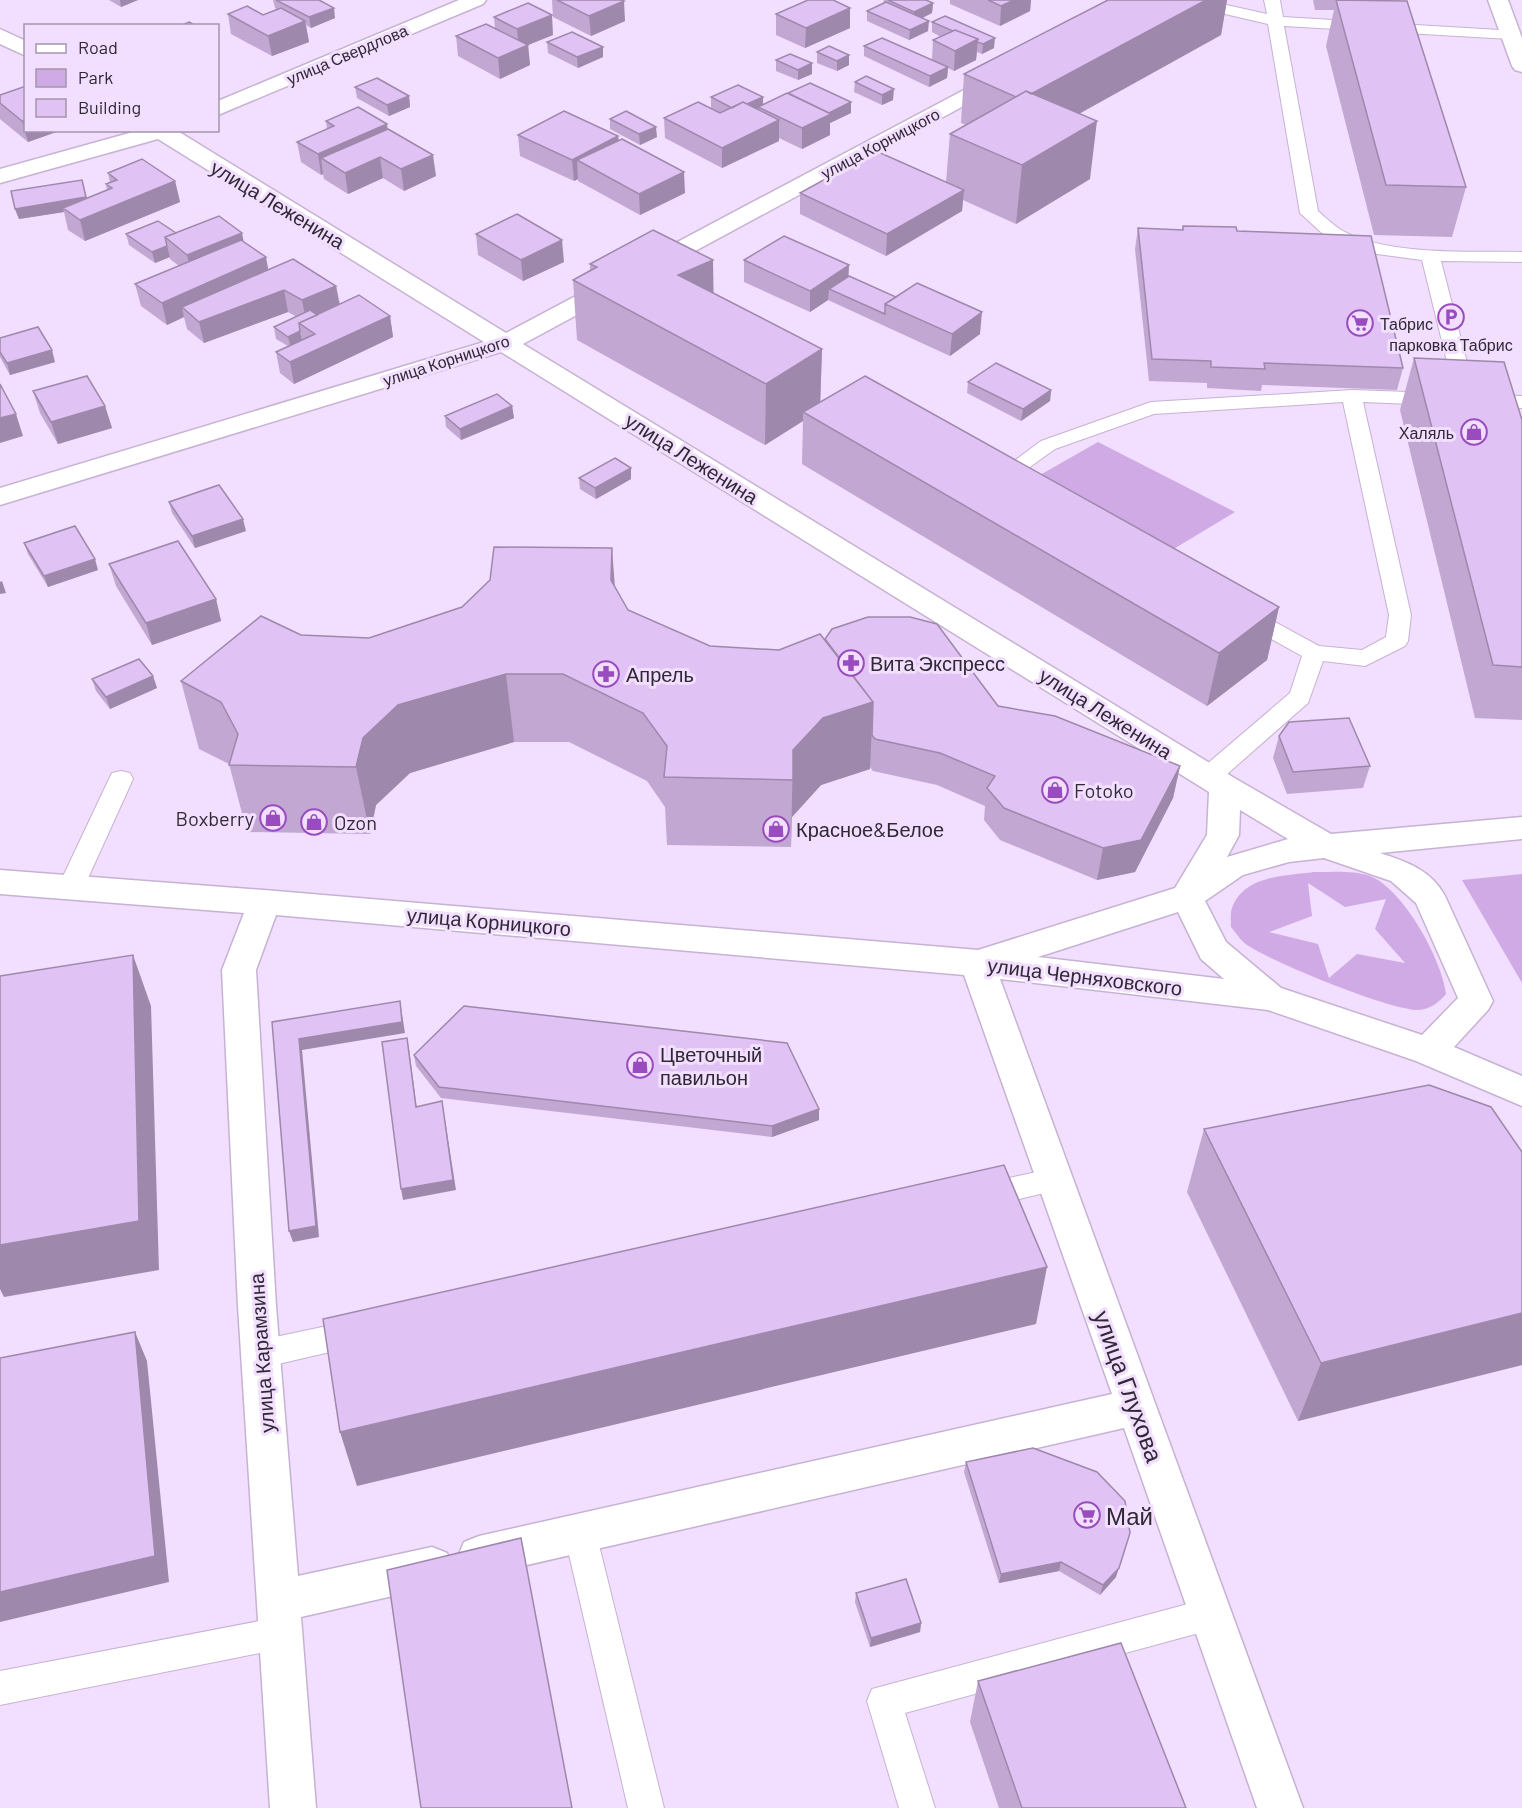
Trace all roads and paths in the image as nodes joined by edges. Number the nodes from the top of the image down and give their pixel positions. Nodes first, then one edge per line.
1 (476, 0) edge
2 (1183, 0) edge
3 (1272, 0) edge
4 (1498, 0) edge
5 (1276, 21) junction
6 (0, 34) edge
7 (1510, 34) junction
8 (24, 49) edge
9 (1522, 66) edge
10 (1022, 68) edge
11 (219, 109) edge
12 (157, 132) edge
13 (163, 132) edge
14 (0, 176) edge
15 (1430, 254) junction
16 (1522, 257) edge
17 (506, 343) junction
18 (1352, 396) junction
19 (1466, 400) junction
20 (1522, 402) edge
21 (0, 497) edge
22 (1036, 501) edge
23 (1226, 604) edge
24 (1314, 653) junction
25 (121, 779) dead end
26 (1217, 782) junction
27 (1522, 828) edge
28 (1328, 847) junction
29 (0, 882) edge
30 (71, 887) junction
31 (1187, 897) junction
32 (264, 902) junction
33 (977, 963) junction
34 (1269, 997) junction
35 (1428, 1051) junction
36 (1522, 1092) edge
37 (1055, 1180) junction
38 (950, 1203) edge
39 (389, 1326) edge
40 (261, 1354) junction
41 (1137, 1407) junction
42 (580, 1533) junction
43 (1210, 1614) junction
44 (279, 1617) junction
45 (0, 1688) edge
46 (293, 1808) edge
47 (646, 1808) edge
48 (917, 1808) edge
49 (1280, 1808) edge

1 - 11 street, улица Свердлова
2 - 5 lane
3 - 5 lane
4 - 7 street
5 - 7 lane
5 - 15 lane
6 - 8 street
7 - 9 street
10 - 17 street, улица Корницкого
12 - 14 street
13 - 17 street, улица Леженина
15 - 16 lane
15 - 19 lane
17 - 21 street, улица Корницкого
17 - 26 street, улица Леженина
18 - 19 lane
18 - 22 lane
18 - 24 lane
19 - 20 lane
23 - 24 lane
24 - 26 lane
25 - 30 lane
26 - 28 street, улица Леженина
26 - 31 street
27 - 28 street, улица Черняховского
28 - 31 street, улица Черняховского
28 - 35 street, улица Черняховского
29 - 30 street, улица Корницкого
30 - 32 street, улица Корницкого
31 - 33 street, улица Черняховского
31 - 34 street, улица Черняховского
32 - 33 street, улица Корницкого
32 - 40 street, улица Карамзина
33 - 34 street, улица Черняховского
33 - 37 street, улица Глухова
34 - 35 street, улица Черняховского
35 - 36 street, улица Черняховского
37 - 38 lane
37 - 41 street, улица Глухова
39 - 40 lane
40 - 44 street, улица Карамзина
41 - 42 street
41 - 43 street, улица Глухова
42 - 44 street
42 - 47 lane
43 - 48 lane
43 - 49 street, улица Глухова
44 - 45 lane
44 - 46 street, улица Карамзина

